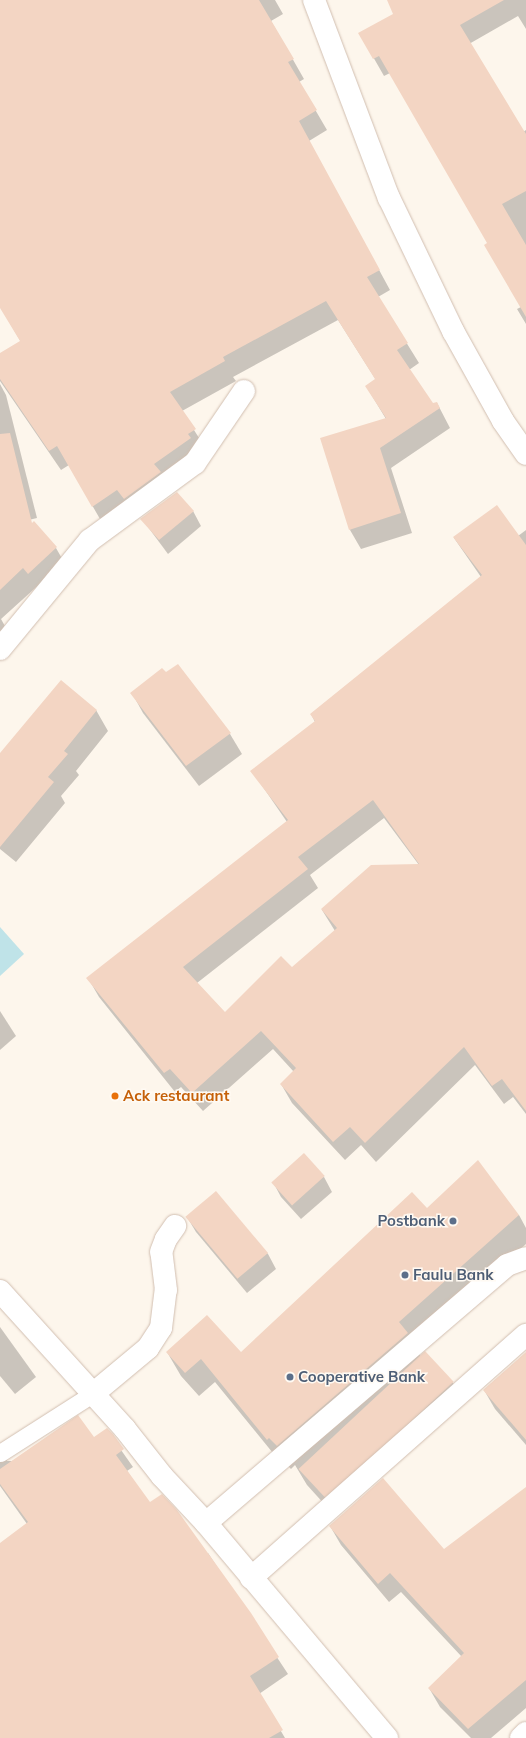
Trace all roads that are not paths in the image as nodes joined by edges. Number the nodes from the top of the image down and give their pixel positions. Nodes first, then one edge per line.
1 (314, 0) edge
2 (244, 392) dead end
3 (526, 454) edge
4 (0, 649) edge
5 (175, 1226) dead end
6 (526, 1258) edge
7 (0, 1291) edge
8 (526, 1335) edge
9 (94, 1393) junction
10 (0, 1453) edge
11 (206, 1523) junction
12 (251, 1578) junction
13 (526, 1733) edge
14 (387, 1738) edge
15 (521, 1738) edge

1 - 3 street
2 - 4 street
5 - 9 street
6 - 11 street
7 - 9 street
8 - 12 street
9 - 10 lane
9 - 11 street
11 - 12 street
12 - 14 street
13 - 15 street

